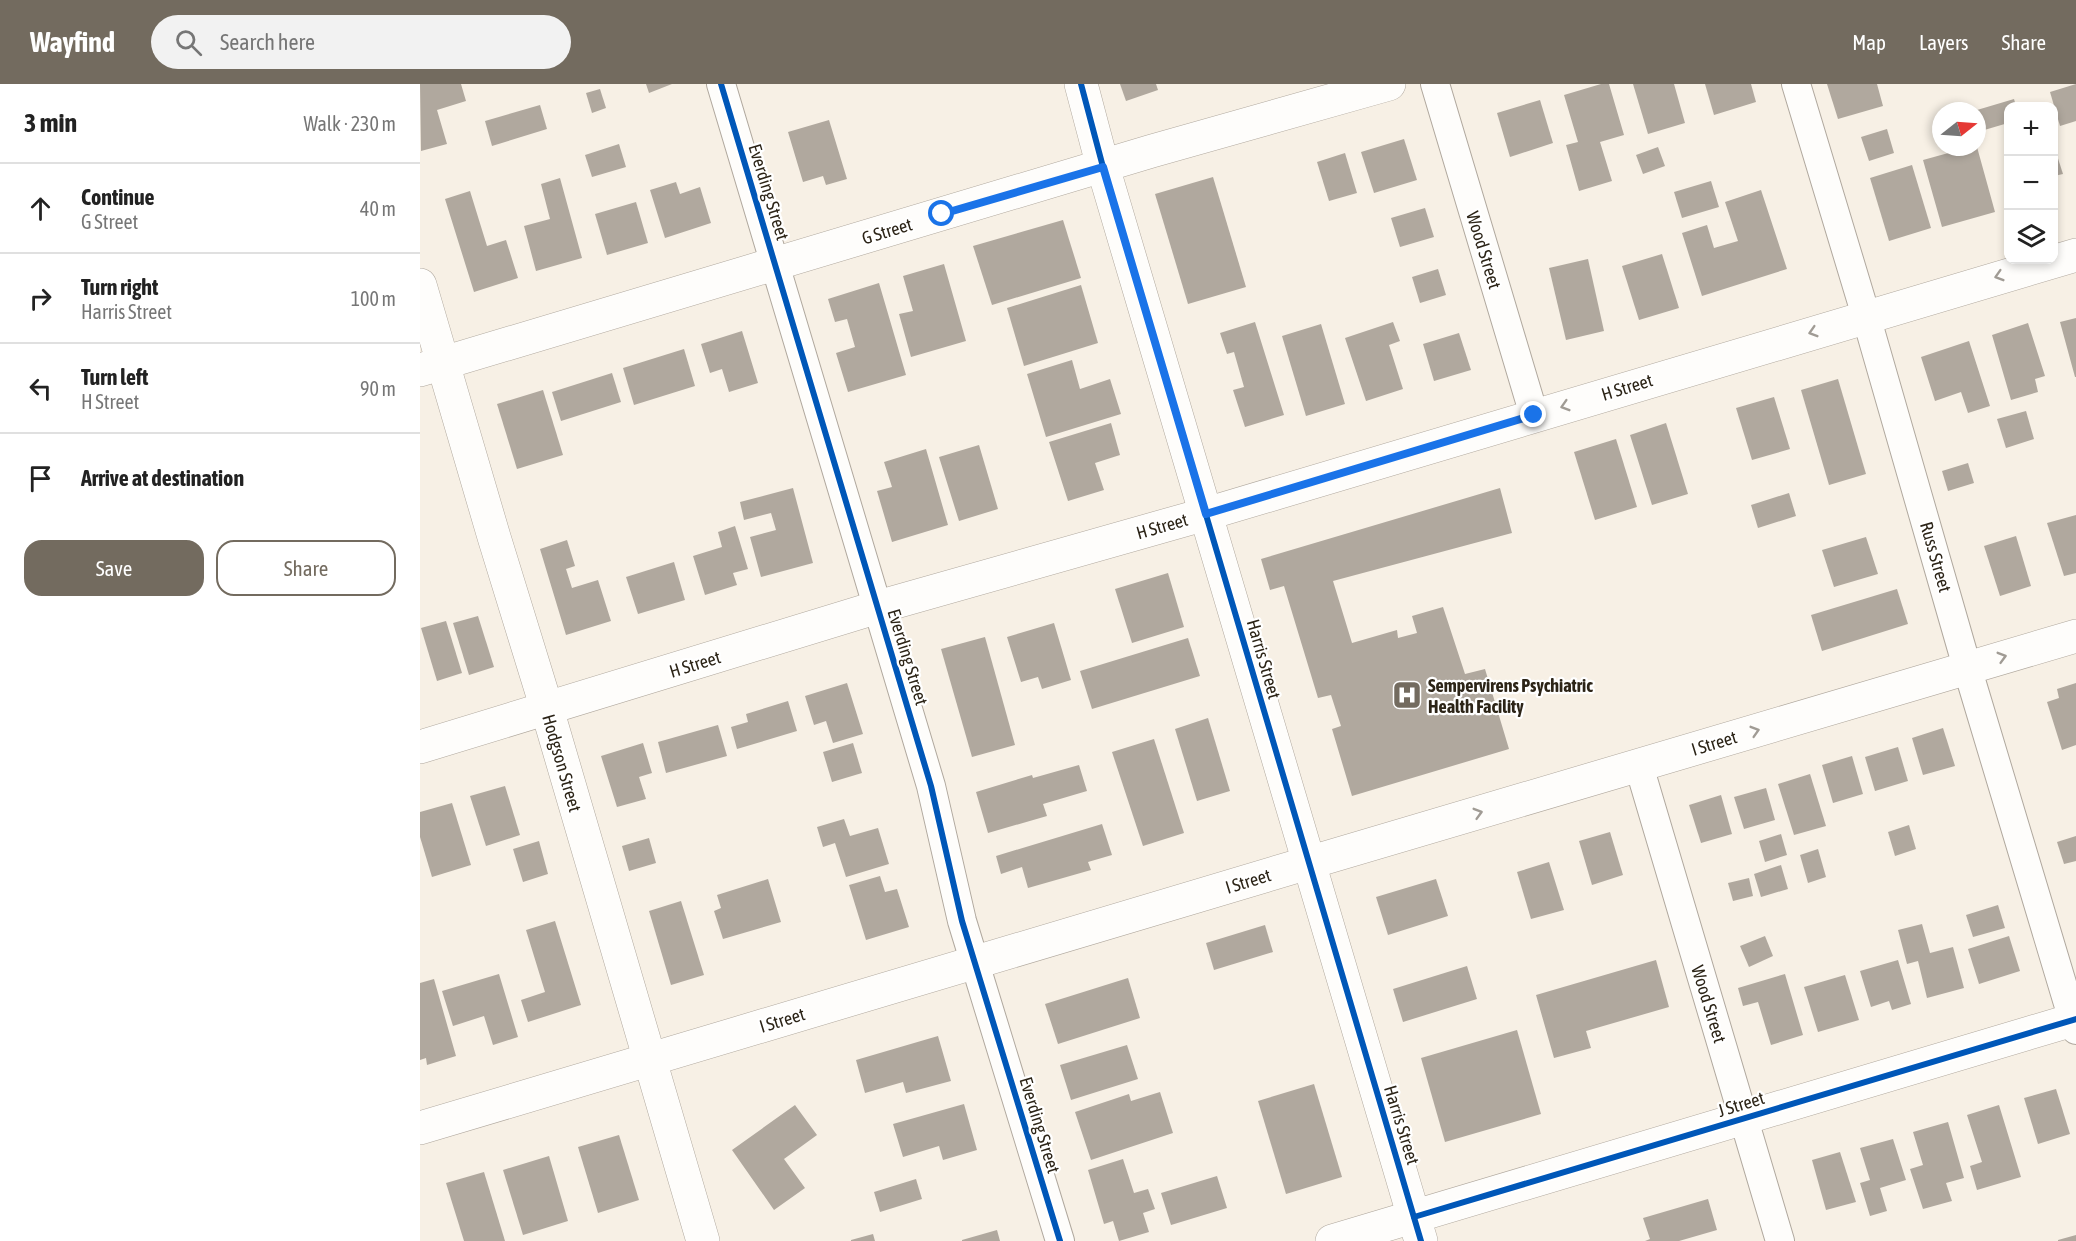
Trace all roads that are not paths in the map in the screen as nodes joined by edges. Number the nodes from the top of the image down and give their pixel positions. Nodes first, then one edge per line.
1 (721, 84) edge
2 (1081, 84) edge
3 (1389, 84) edge
4 (1435, 84) edge
5 (1796, 84) edge
6 (1103, 167) junction
7 (2076, 255) edge
8 (775, 264) junction
9 (420, 285) edge
10 (1866, 316) junction
11 (432, 367) edge
12 (1534, 415) junction
13 (1206, 514) junction
14 (878, 608) junction
15 (2076, 636) edge
16 (1967, 667) junction
17 (547, 709) junction
18 (420, 747) edge
19 (1639, 766) junction
20 (1286, 785) junction
21 (1422, 829) junction
22 (1308, 863) junction
23 (976, 961) junction
24 (2075, 1023) edge
25 (649, 1060) junction
26 (1743, 1119) junction
27 (420, 1128) edge
28 (1418, 1229) edge
29 (702, 1241) edge
30 (1060, 1241) edge
31 (1332, 1241) edge
32 (1780, 1241) edge

1 - 8 street, Everding Street
2 - 6 main road, Harris Street
3 - 6 main road, G Street
4 - 12 street, Wood Street
5 - 10 street, Russ Street
6 - 8 main road, G Street
6 - 13 main road, Harris Street
7 -> 10 main road, H Street
8 - 11 main road, G Street
8 - 14 street, Everding Street
9 - 11 main road, Hodgson Street
10 -> 12 main road, H Street
10 - 16 street, Russ Street
11 - 17 main road, Hodgson Street
12 - 13 main road, H Street
13 - 14 main road, H Street
13 - 20 main road, Harris Street
14 - 17 main road, H Street
14 - 23 street, Everding Street
16 -> 15 main road, I Street
19 -> 16 main road, I Street
16 - 24 street, Russ Street
17 - 18 main road, H Street
17 - 25 main road, Hodgson Street
21 -> 19 main road, I Street
19 - 26 street, Wood Street
20 - 21 main road
20 - 22 main road, Harris Street
21 - 22 main road, I Street
22 - 23 main road, I Street
22 - 28 main road, Harris Street
23 - 25 main road, I Street
23 - 30 street, Everding Street
24 - 26 main road, J Street
25 - 27 main road, I Street
25 - 29 main road, Hodgson Street
26 - 28 main road, J Street
26 - 32 street, Wood Street
28 - 31 main road, J Street

